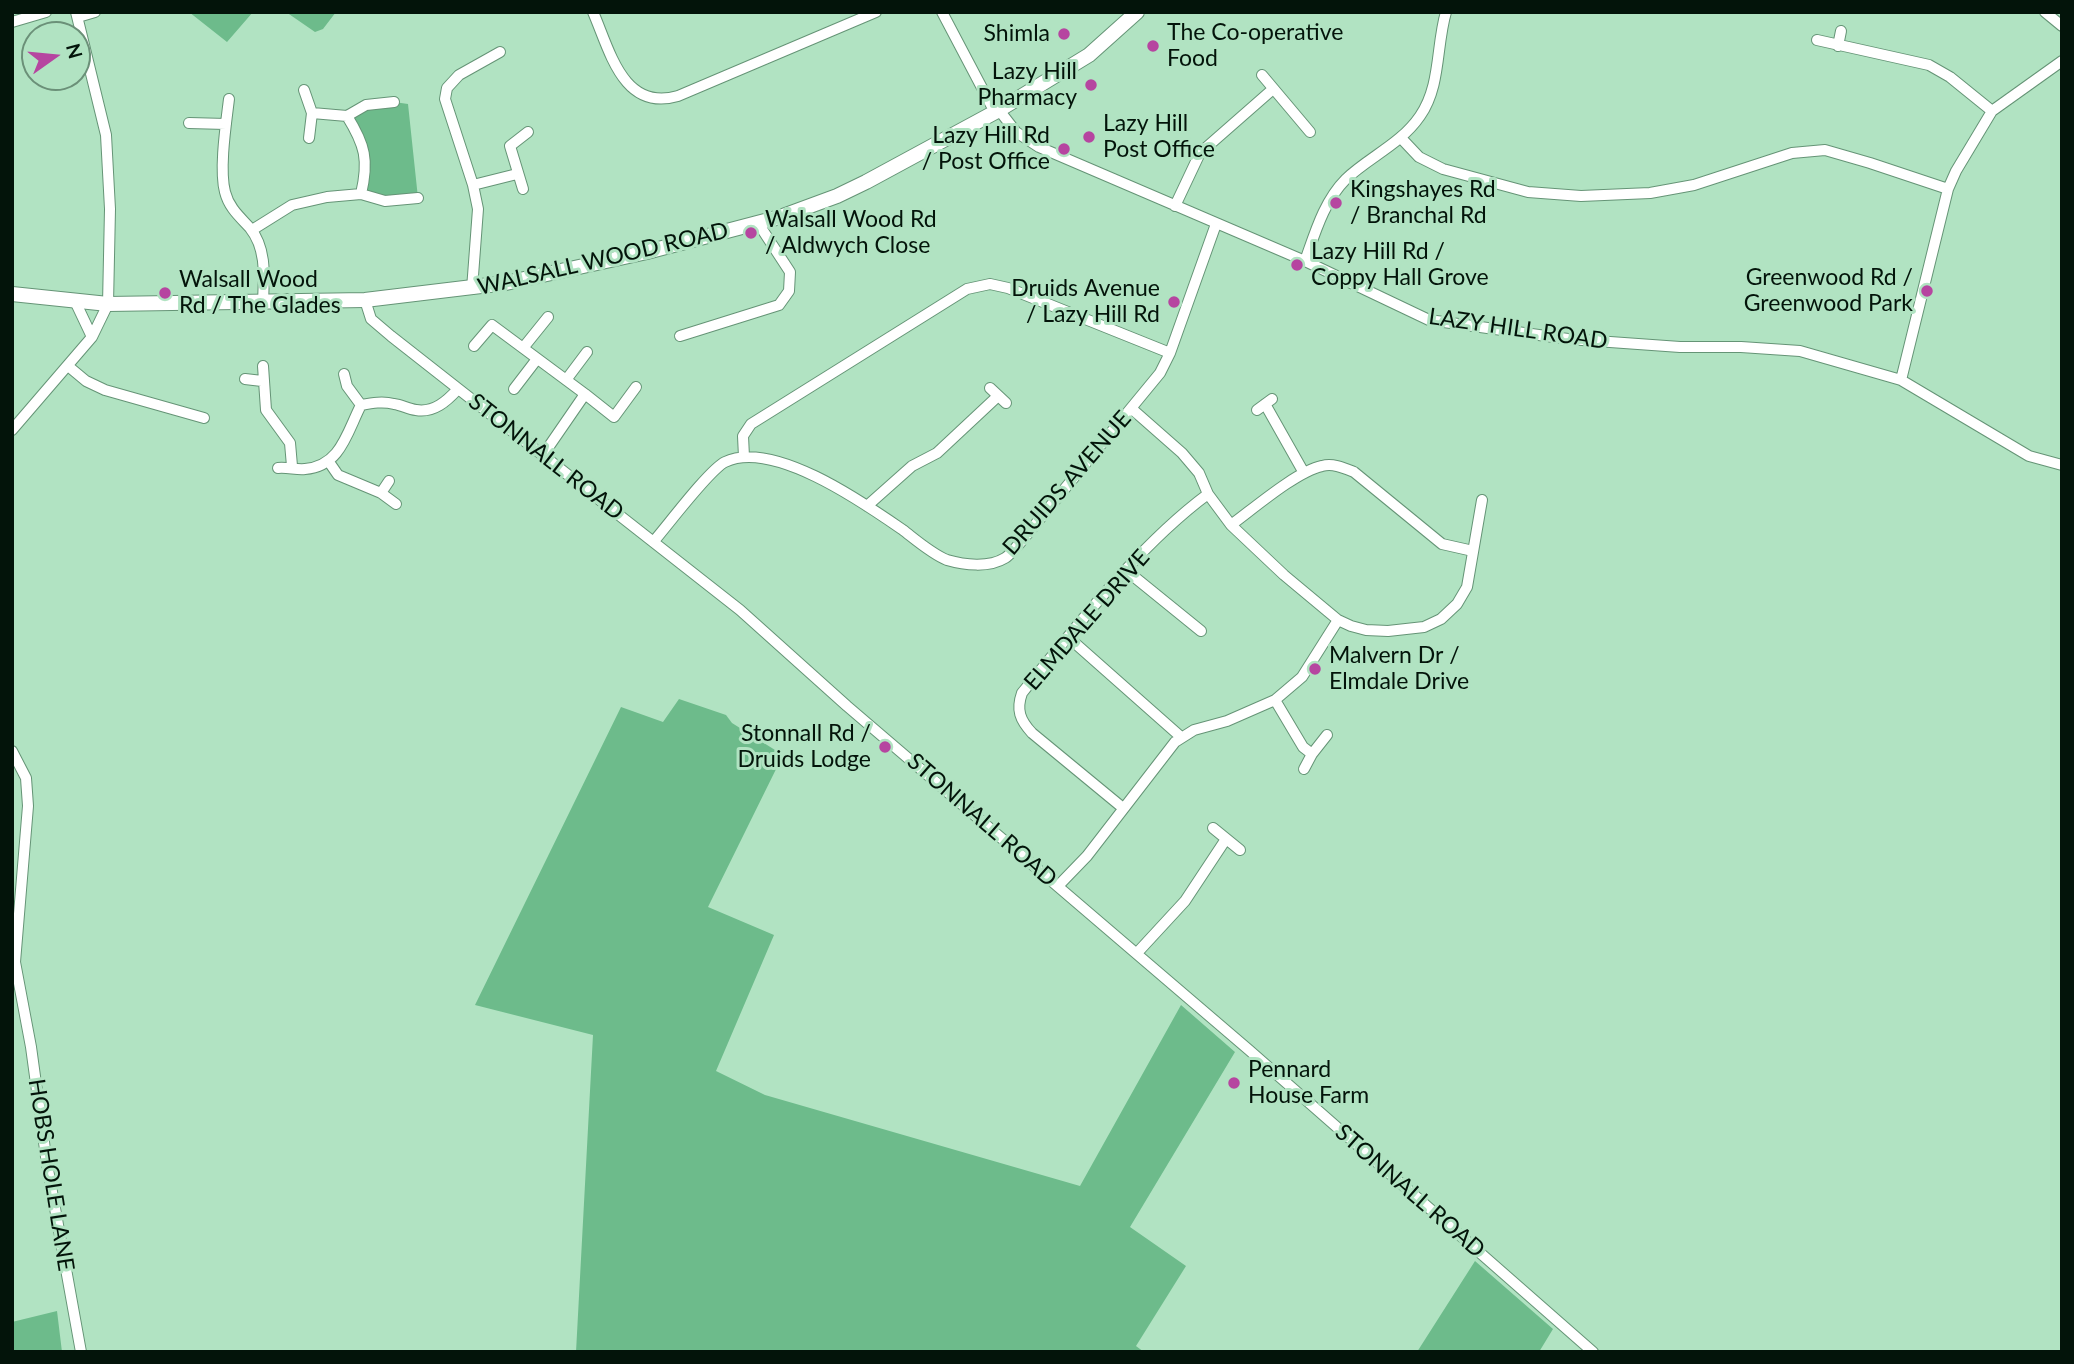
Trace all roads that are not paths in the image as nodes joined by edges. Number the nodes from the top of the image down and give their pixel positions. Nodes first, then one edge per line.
1 (46, 12) edge
2 (95, 12) edge
3 (593, 12) edge
4 (876, 12) edge
5 (942, 12) edge
6 (1137, 12) edge
7 (1446, 12) edge
8 (2045, 12) edge
9 (77, 15) edge
10 (12, 22) edge
11 (2062, 26) edge
12 (1841, 31) dead end
13 (1817, 40) dead end
14 (1838, 46) junction
15 (500, 52) dead end
16 (2062, 61) edge
17 (1262, 75) dead end
18 (1273, 89) junction
19 (304, 90) dead end
20 (229, 99) dead end
21 (394, 102) dead end
22 (999, 110) junction
23 (1992, 111) junction
24 (312, 113) junction
25 (346, 116) junction
26 (189, 122) dead end
27 (226, 124) junction
28 (528, 132) dead end
29 (1310, 132) dead end
30 (309, 138) dead end
31 (1401, 138) junction
32 (517, 174) junction
33 (473, 185) junction
34 (523, 190) dead end
35 (1948, 190) junction
36 (361, 194) junction
37 (418, 198) dead end
38 (1175, 206) junction
39 (758, 223) junction
40 (1216, 224) junction
41 (252, 230) junction
42 (1305, 261) junction
43 (472, 289) junction
44 (12, 294) edge
45 (74, 299) junction
46 (365, 300) junction
47 (263, 302) junction
48 (108, 304) junction
49 (548, 317) dead end
50 (701, 329) junction
51 (680, 336) dead end
52 (92, 337) junction
53 (705, 342) dead end
54 (474, 346) dead end
55 (523, 348) junction
56 (587, 352) dead end
57 (1170, 354) junction
58 (537, 359) junction
59 (68, 366) junction
60 (263, 366) dead end
61 (344, 374) dead end
62 (245, 379) dead end
63 (565, 380) junction
64 (1901, 380) junction
65 (262, 382) junction
66 (636, 387) dead end
67 (458, 389) junction
68 (514, 389) dead end
69 (585, 394) junction
70 (998, 396) dead end
71 (1265, 404) dead end
72 (361, 405) junction
73 (1132, 409) junction
74 (204, 418) dead end
75 (12, 430) edge
76 (543, 455) junction
77 (744, 457) junction
78 (329, 462) junction
79 (2062, 465) edge
80 (292, 466) junction
81 (278, 468) dead end
82 (1304, 473) junction
83 (389, 481) dead end
84 (381, 493) junction
85 (1209, 494) junction
86 (1482, 500) dead end
87 (396, 504) dead end
88 (867, 506) junction
89 (1231, 525) junction
90 (654, 541) junction
91 (1473, 551) junction
92 (1127, 571) junction
93 (1338, 620) junction
94 (1194, 630) dead end
95 (1068, 637) junction
96 (1275, 700) junction
97 (1327, 735) dead end
98 (1181, 737) junction
99 (12, 751) edge
100 (1312, 754) junction
101 (1304, 769) dead end
102 (1123, 808) junction
103 (1213, 828) dead end
104 (1226, 839) junction
105 (1240, 850) dead end
106 (1058, 886) junction
107 (1137, 953) junction
108 (81, 1352) edge
109 (1592, 1352) edge

1 - 10 street
2 - 9 street
3 - 4 street
5 - 22 street, LAZY HILL ROAD
6 - 22 street, WALSALL WOOD ROAD
7 - 31 street
8 - 11 street
9 - 48 street
12 - 14 street
13 - 14 street
14 - 23 street
15 - 33 street
16 - 23 street
17 - 18 street
18 - 29 street
18 - 38 street
19 - 24 street
20 - 27 street
21 - 25 street
22 - 38 street, LAZY HILL ROAD
22 - 39 street, WALSALL WOOD ROAD
23 - 35 street
24 - 25 street
24 - 30 street
25 - 36 street
26 - 27 street
27 - 41 street
28 - 32 street
31 - 35 street
31 - 42 street
32 - 33 street
32 - 34 street
33 - 43 street
35 - 64 street
36 - 37 street
36 - 41 street
38 - 40 street, LAZY HILL ROAD
39 - 43 street, WALSALL WOOD ROAD
39 - 50 street
40 - 42 street, LAZY HILL ROAD
40 - 57 street, DRUIDS AVENUE
41 - 47 street
42 - 64 street, LAZY HILL ROAD
43 - 46 street, WALSALL WOOD ROAD
44 - 45 street, WALSALL WOOD ROAD
45 - 48 street, WALSALL WOOD ROAD
45 - 52 street
46 - 47 street, WALSALL WOOD ROAD
46 - 67 street, STONNALL ROAD
47 - 48 street, WALSALL WOOD ROAD
48 - 52 street
49 - 55 street
50 - 51 street
50 - 53 street
52 - 59 street
54 - 55 street
55 - 58 street
56 - 63 street
57 - 73 street, DRUIDS AVENUE
57 - 77 street
58 - 63 street
58 - 68 street
59 - 74 street
59 - 75 street
60 - 65 street
61 - 72 street
62 - 65 street
63 - 69 street
64 - 79 street, LAZY HILL ROAD
65 - 80 street
66 - 69 street
67 - 72 street
67 - 76 street, STONNALL ROAD
69 - 76 street
70 - 88 street
71 - 82 street
72 - 78 street
73 - 85 street
73 - 88 street, DRUIDS AVENUE
76 - 90 street, STONNALL ROAD
77 - 88 street, DRUIDS AVENUE
77 - 90 street
78 - 80 street
78 - 84 street
80 - 81 street
82 - 89 street
82 - 91 street
83 - 84 street
84 - 87 street
85 - 89 street
85 - 92 street, ELMDALE DRIVE
86 - 91 street
89 - 93 street
90 - 106 street, STONNALL ROAD
91 - 93 street
92 - 94 street
92 - 95 street, ELMDALE DRIVE
93 - 96 street
95 - 98 street
95 - 102 street, ELMDALE DRIVE
96 - 98 street
96 - 100 street
97 - 100 street
98 - 102 street
99 - 108 street, HOBS HOLE LANE
100 - 101 street
102 - 106 street
103 - 104 street
104 - 105 street
104 - 107 street
106 - 107 street, STONNALL ROAD
107 - 109 street, STONNALL ROAD

